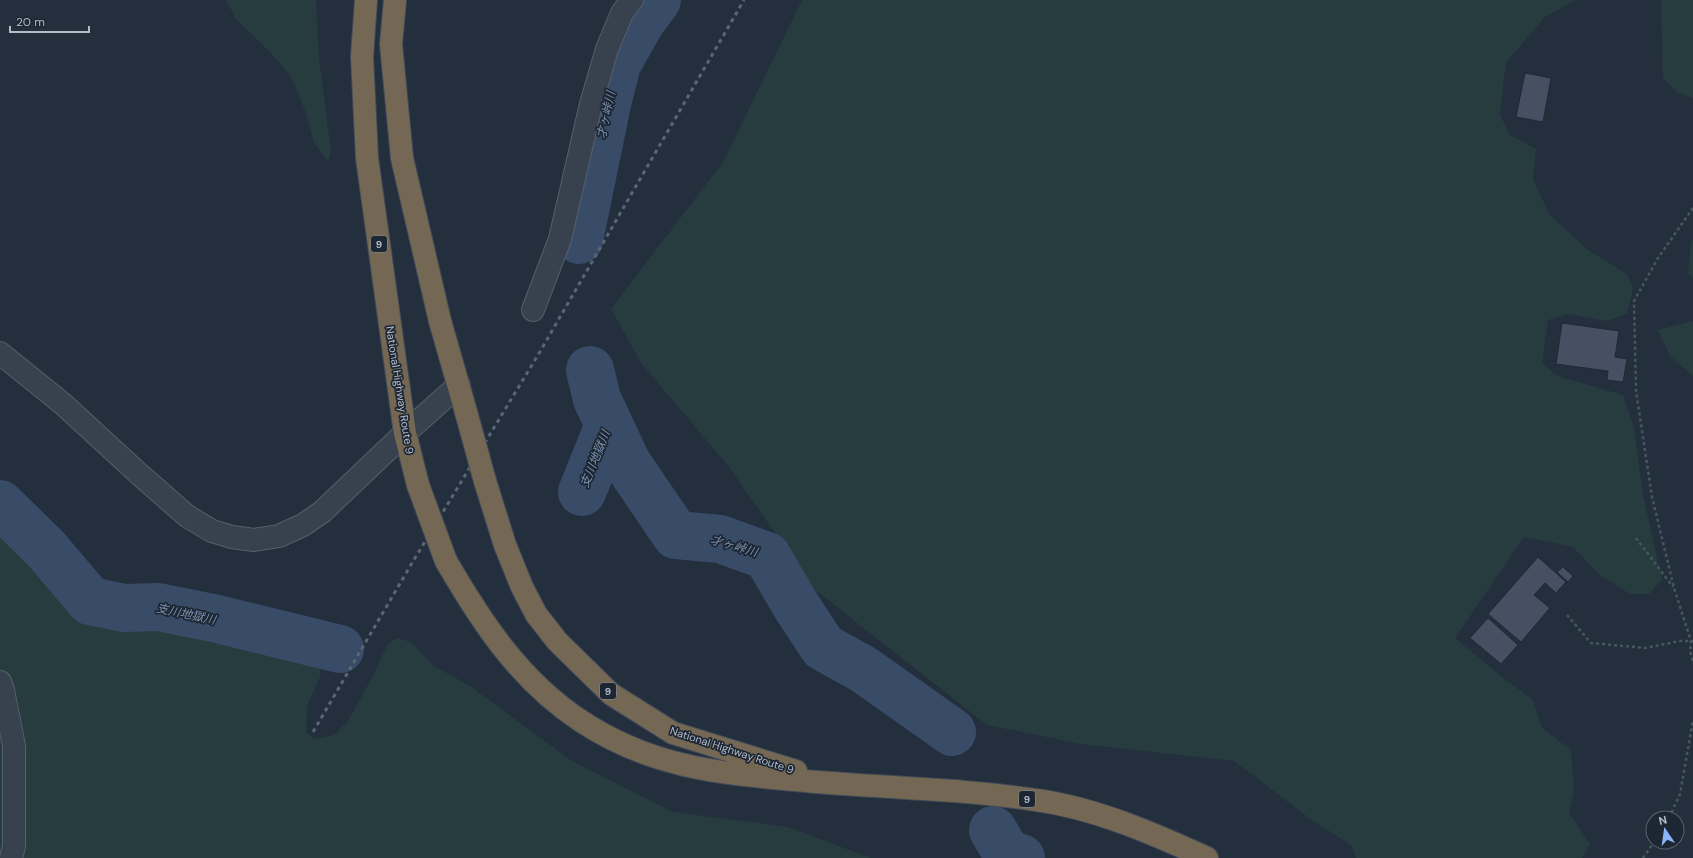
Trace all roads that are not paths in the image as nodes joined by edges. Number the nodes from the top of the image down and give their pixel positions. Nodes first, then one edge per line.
1 (366, 0) edge
2 (396, 0) edge
3 (632, 0) edge
4 (533, 310) dead end
5 (0, 354) edge
6 (459, 385) junction
7 (405, 433) junction
8 (0, 682) edge
9 (837, 784) junction
10 (11, 858) edge
11 (1207, 858) edge

1 - 7 highway, National Highway Route 9 / 9
2 - 6 highway, National Highway Route 9 / 9
3 - 4 street
5 - 7 street
6 - 7 street
6 - 9 highway, National Highway Route 9 / 9, bridge
7 - 9 highway, National Highway Route 9 / 9, bridge
8 - 10 street
9 - 11 highway, National Highway Route 9 / 9

